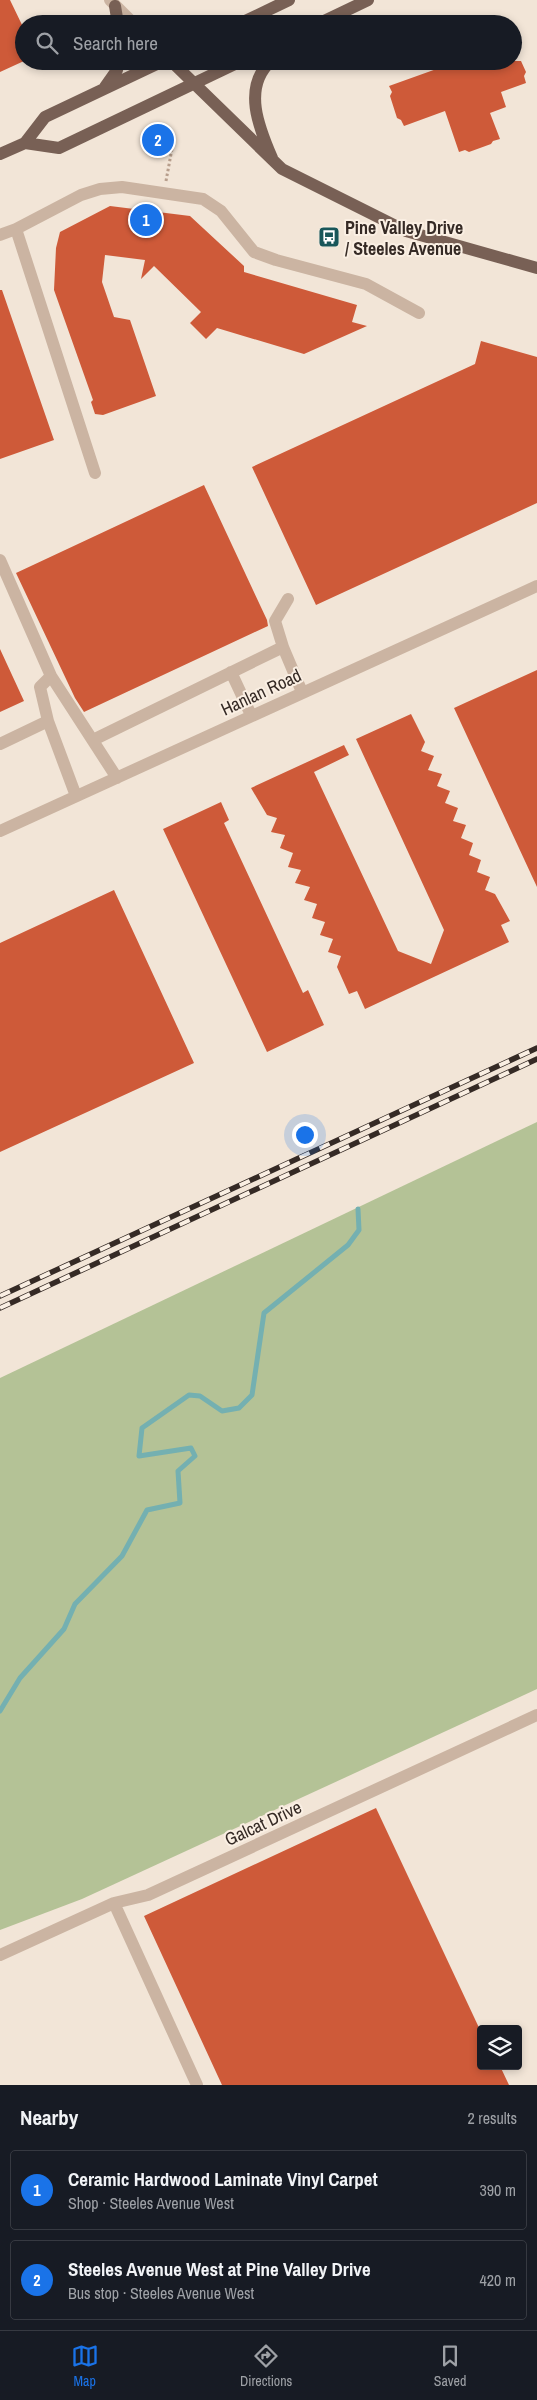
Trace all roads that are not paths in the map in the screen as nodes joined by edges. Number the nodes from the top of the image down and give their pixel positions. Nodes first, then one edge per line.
1 (289, 0) edge
2 (368, 0) edge
3 (112, 3) edge
4 (125, 15) edge
5 (258, 15) edge
6 (337, 15) edge
7 (117, 70) edge
8 (143, 70) edge
9 (181, 70) edge
10 (223, 70) edge
11 (266, 70) edge
12 (194, 84) junction
13 (104, 88) junction
14 (25, 143) junction
15 (0, 154) edge
16 (276, 164) junction
17 (16, 230) junction
18 (0, 235) edge
19 (537, 268) edge
20 (419, 313) dead end
21 (95, 472) dead end
22 (0, 560) edge
23 (537, 586) edge
24 (288, 599) dead end
25 (283, 647) junction
26 (231, 672) junction
27 (50, 676) junction
28 (302, 692) junction
29 (251, 715) junction
30 (48, 721) junction
31 (93, 740) junction
32 (0, 744) edge
33 (117, 778) junction
34 (76, 796) junction
35 (0, 831) edge
36 (537, 1715) edge
37 (114, 1903) junction
38 (0, 1955) edge
39 (197, 2085) edge

1 - 5 main road
2 - 6 main road
3 - 4 street
7 - 13 main road
8 - 13 main road
9 - 12 main road
10 - 12 main road
11 - 16 main road
12 - 14 main road
12 - 16 main road
13 - 14 main road
14 - 15 main road
16 - 19 main road
17 - 18 street
17 - 20 street
17 - 21 street
22 - 27 street
23 - 28 street, Hanlan Road
24 - 25 street
25 - 26 street
25 - 28 street
26 - 29 street
26 - 31 street
27 - 30 street
27 - 31 street
28 - 29 street, Hanlan Road
29 - 33 street, Hanlan Road
30 - 32 street
30 - 34 street
31 - 33 street
33 - 34 street, Hanlan Road
34 - 35 street, Hanlan Road
36 - 37 street, Galcat Drive
37 - 38 street, Galcat Drive
37 - 39 street

